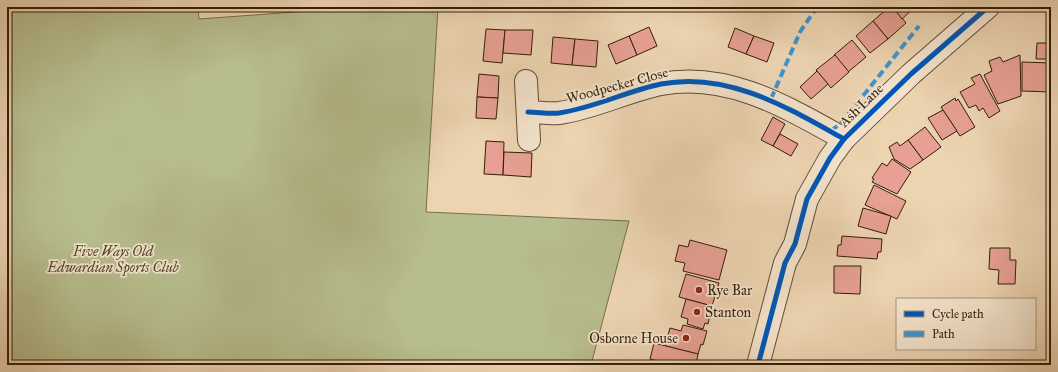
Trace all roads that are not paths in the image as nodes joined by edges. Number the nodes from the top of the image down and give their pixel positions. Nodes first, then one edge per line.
1 (988, 7) edge
2 (526, 81) dead end
3 (528, 112) junction
4 (844, 139) junction
5 (529, 140) dead end
6 (758, 365) edge

1 - 4 street, Ash Lane
2 - 3 street
3 - 4 street, Woodpecker Close
3 - 5 street
4 - 6 street, Ash Lane

